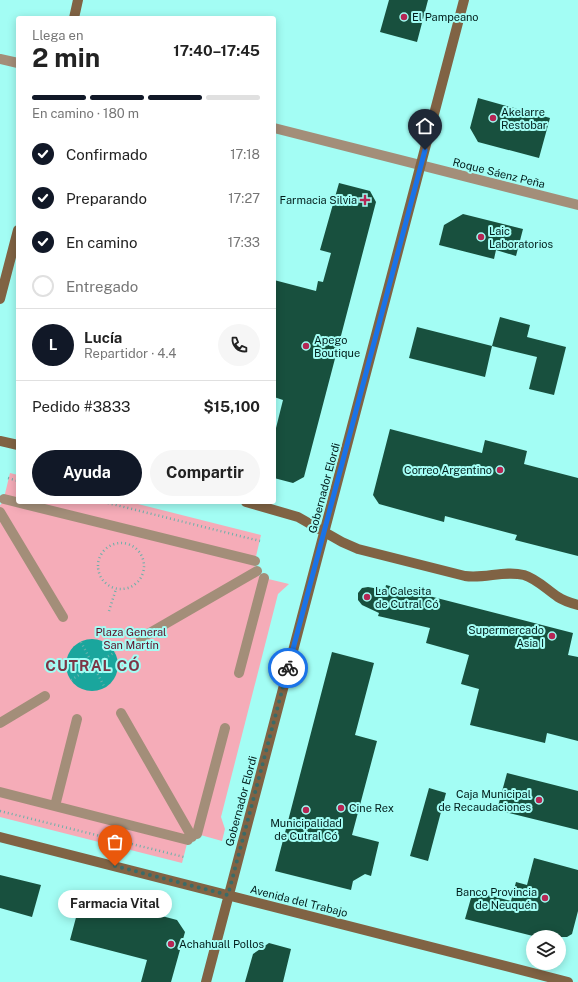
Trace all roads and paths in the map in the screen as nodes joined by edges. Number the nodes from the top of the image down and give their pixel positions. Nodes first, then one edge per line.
1 (78, 0) edge
2 (464, 0) edge
3 (74, 16) edge
4 (0, 59) edge
5 (16, 63) edge
6 (276, 129) edge
7 (421, 166) junction
8 (578, 206) edge
9 (16, 238) edge
10 (0, 299) edge
11 (0, 441) edge
12 (16, 445) edge
13 (8, 478) dead end
14 (16, 480) edge
15 (4, 499) dead end
16 (16, 502) edge
17 (24, 504) edge
18 (112, 504) edge
19 (253, 504) edge
20 (0, 512) edge
21 (324, 532) junction
22 (260, 541) dead end
23 (255, 561) dead end
24 (116, 589) junction
25 (578, 605) edge
26 (109, 611) dead end
27 (63, 617) dead end
28 (141, 638) dead end
29 (81, 642) dead end
30 (114, 652) dead end
31 (93, 666) junction
32 (239, 673) dead end
33 (71, 680) dead end
34 (104, 688) dead end
35 (45, 696) dead end
36 (121, 713) dead end
37 (78, 719) dead end
38 (0, 723) edge
39 (225, 728) dead end
40 (0, 792) edge
41 (55, 806) junction
42 (0, 811) edge
43 (0, 837) edge
44 (192, 837) junction
45 (184, 857) dead end
46 (228, 895) junction
47 (206, 982) edge
48 (568, 982) edge

1 - 3 street
2 - 7 street, Gobernador Elordi
4 - 5 street
6 - 7 street, Roque Sáenz Peña
7 - 8 street, Roque Sáenz Peña
7 - 21 street, Gobernador Elordi
9 - 10 street
11 - 12 street
13 - 14 path
15 - 16 street
17 - 23 street
18 - 22 path
19 - 21 street
20 - 27 street
21 - 25 street
21 - 46 street, Gobernador Elordi
24 - 24 path
24 - 26 path
28 - 32 street
29 - 31 path
30 - 31 path
31 - 33 path
31 - 34 path
35 - 38 street
36 - 44 street
37 - 41 street
39 - 44 street
40 - 41 street
41 - 44 street
42 - 45 path
43 - 46 street, Avenida del Trabajo
46 - 47 street, Gobernador Elordi
46 - 48 street, Avenida del Trabajo

